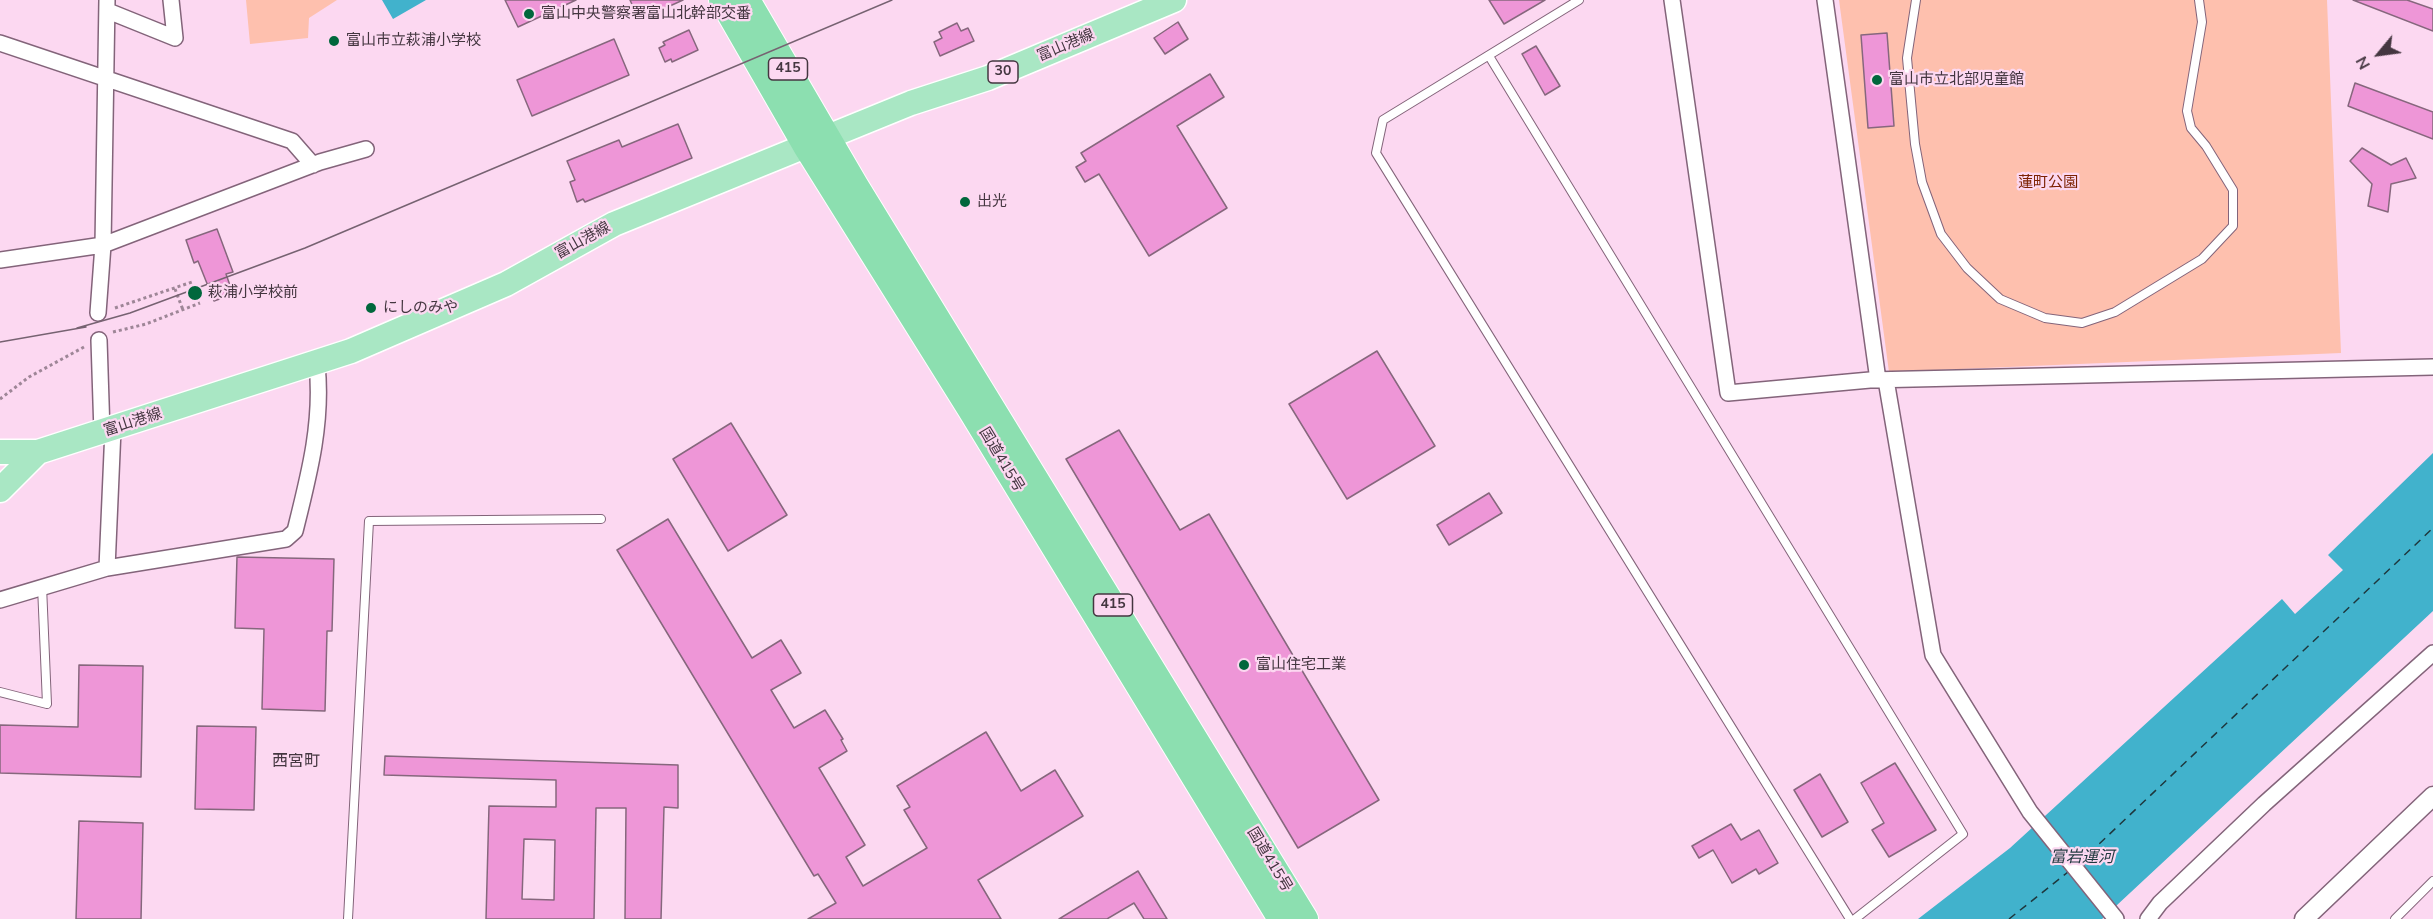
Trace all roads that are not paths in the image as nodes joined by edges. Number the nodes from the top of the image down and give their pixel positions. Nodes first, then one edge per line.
1 (171, 0) edge
2 (722, 0) edge
3 (747, 0) edge
4 (1174, 0) edge
5 (1579, 0) edge
6 (1672, 0) edge
7 (1825, 0) edge
8 (1916, 0) edge
9 (2199, 0) edge
10 (107, 6) edge
11 (0, 43) edge
12 (1489, 56) junction
13 (106, 81) junction
14 (817, 142) junction
15 (366, 148) dead end
16 (313, 165) junction
17 (102, 245) junction
18 (0, 260) edge
19 (98, 311) road end
20 (99, 340) road end
21 (317, 364) junction
22 (2433, 367) edge
23 (1882, 380) junction
24 (108, 431) junction
25 (0, 452) edge
26 (38, 452) junction
27 (0, 490) edge
28 (601, 519) dead end
29 (107, 568) junction
30 (42, 586) junction
31 (0, 600) edge
32 (2433, 653) edge
33 (0, 692) edge
34 (2433, 796) edge
35 (2433, 881) edge
36 (2114, 917) edge
37 (348, 919) edge
38 (1281, 919) edge
39 (1305, 919) edge
40 (1853, 919) edge
41 (2148, 919) edge
42 (2304, 919) edge
43 (2395, 919) edge

1 - 10 street
2 - 14 highway, 国道415号 / 415
3 - 14 highway, 国道415号 / 415
4 - 14 main road, 富山港線 / 30
5 - 12 lane
6 - 23 street
7 - 23 street
8 - 9 lane
10 - 13 street
11 - 13 street
12 - 40 lane
12 - 40 lane
13 - 16 street
13 - 17 street
14 - 21 main road, 富山港線
14 - 38 highway, 国道415号 / 415
14 - 39 highway, 国道415号 / 415
15 - 16 street
16 - 17 street
17 - 18 street
17 - 19 street
20 - 24 street
21 - 24 main road, 富山港線
21 - 29 street
22 - 23 street
23 - 36 street
24 - 26 main road, 富山港線
24 - 29 street
25 - 26 main road
26 - 27 main road, 富山港線
28 - 37 lane
29 - 30 street
30 - 31 street
30 - 33 lane
32 - 41 street
34 - 42 street
35 - 43 lane

